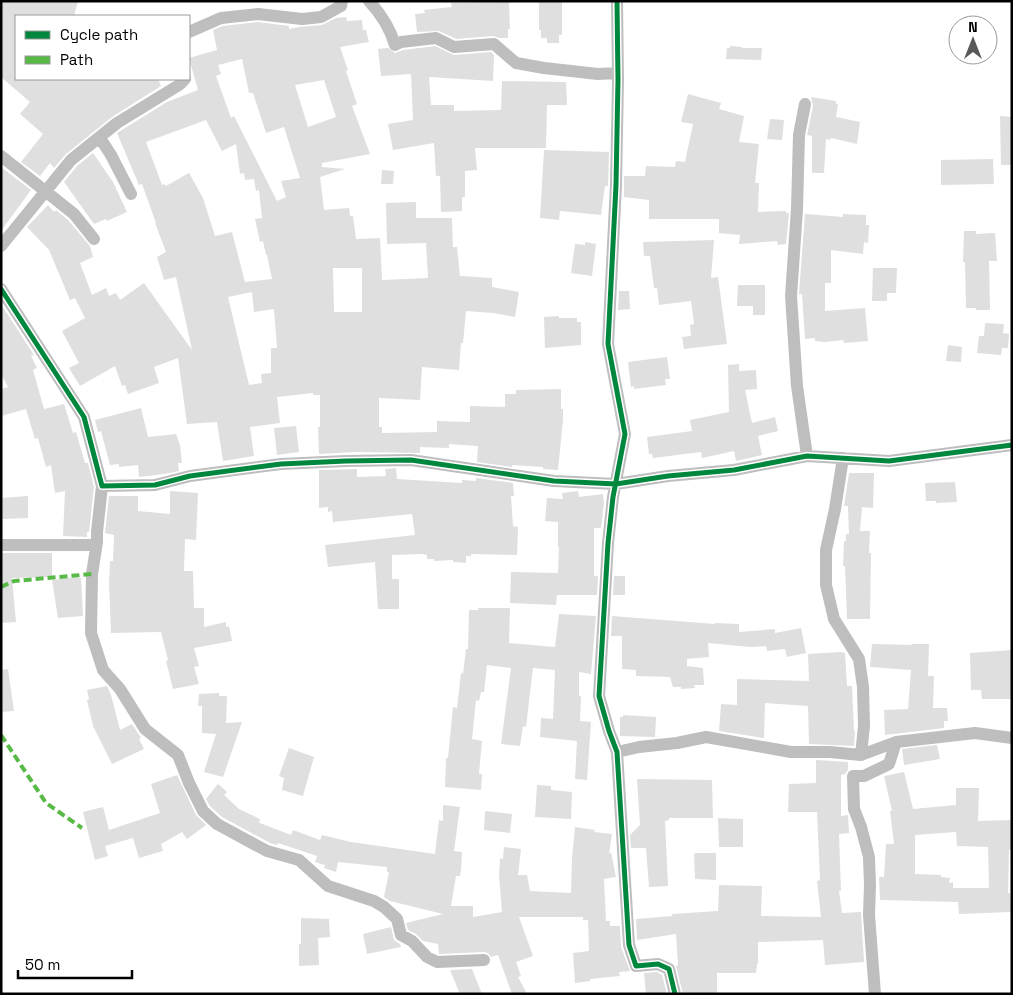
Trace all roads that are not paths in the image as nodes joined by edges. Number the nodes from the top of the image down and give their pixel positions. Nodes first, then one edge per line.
1 (342, 1) edge
2 (369, 1) edge
3 (617, 1) edge
4 (190, 32) edge
5 (617, 73) junction
6 (184, 80) edge
7 (805, 104) dead end
8 (100, 138) junction
9 (1, 156) edge
10 (46, 190) junction
11 (131, 194) dead end
12 (94, 239) dead end
13 (1, 246) edge
14 (1, 289) edge
15 (1012, 444) edge
16 (807, 456) junction
17 (842, 458) junction
18 (616, 484) junction
19 (102, 486) junction
20 (97, 542) junction
21 (1, 545) edge
22 (1012, 738) edge
23 (896, 742) junction
24 (617, 752) junction
25 (861, 754) junction
26 (484, 960) dead end
27 (675, 994) edge
28 (875, 994) edge

1 - 4 street
2 - 5 street
3 - 5 street
5 - 18 street
6 - 8 street
7 - 16 street
8 - 10 street
8 - 11 street
9 - 10 street
10 - 12 street
10 - 13 street
14 - 19 street
15 - 17 street
16 - 17 street
16 - 18 street
17 - 25 street
18 - 19 street
18 - 24 street
19 - 20 street
20 - 21 street
20 - 26 street
22 - 23 street
23 - 25 street
23 - 28 street
24 - 25 street
24 - 27 street

